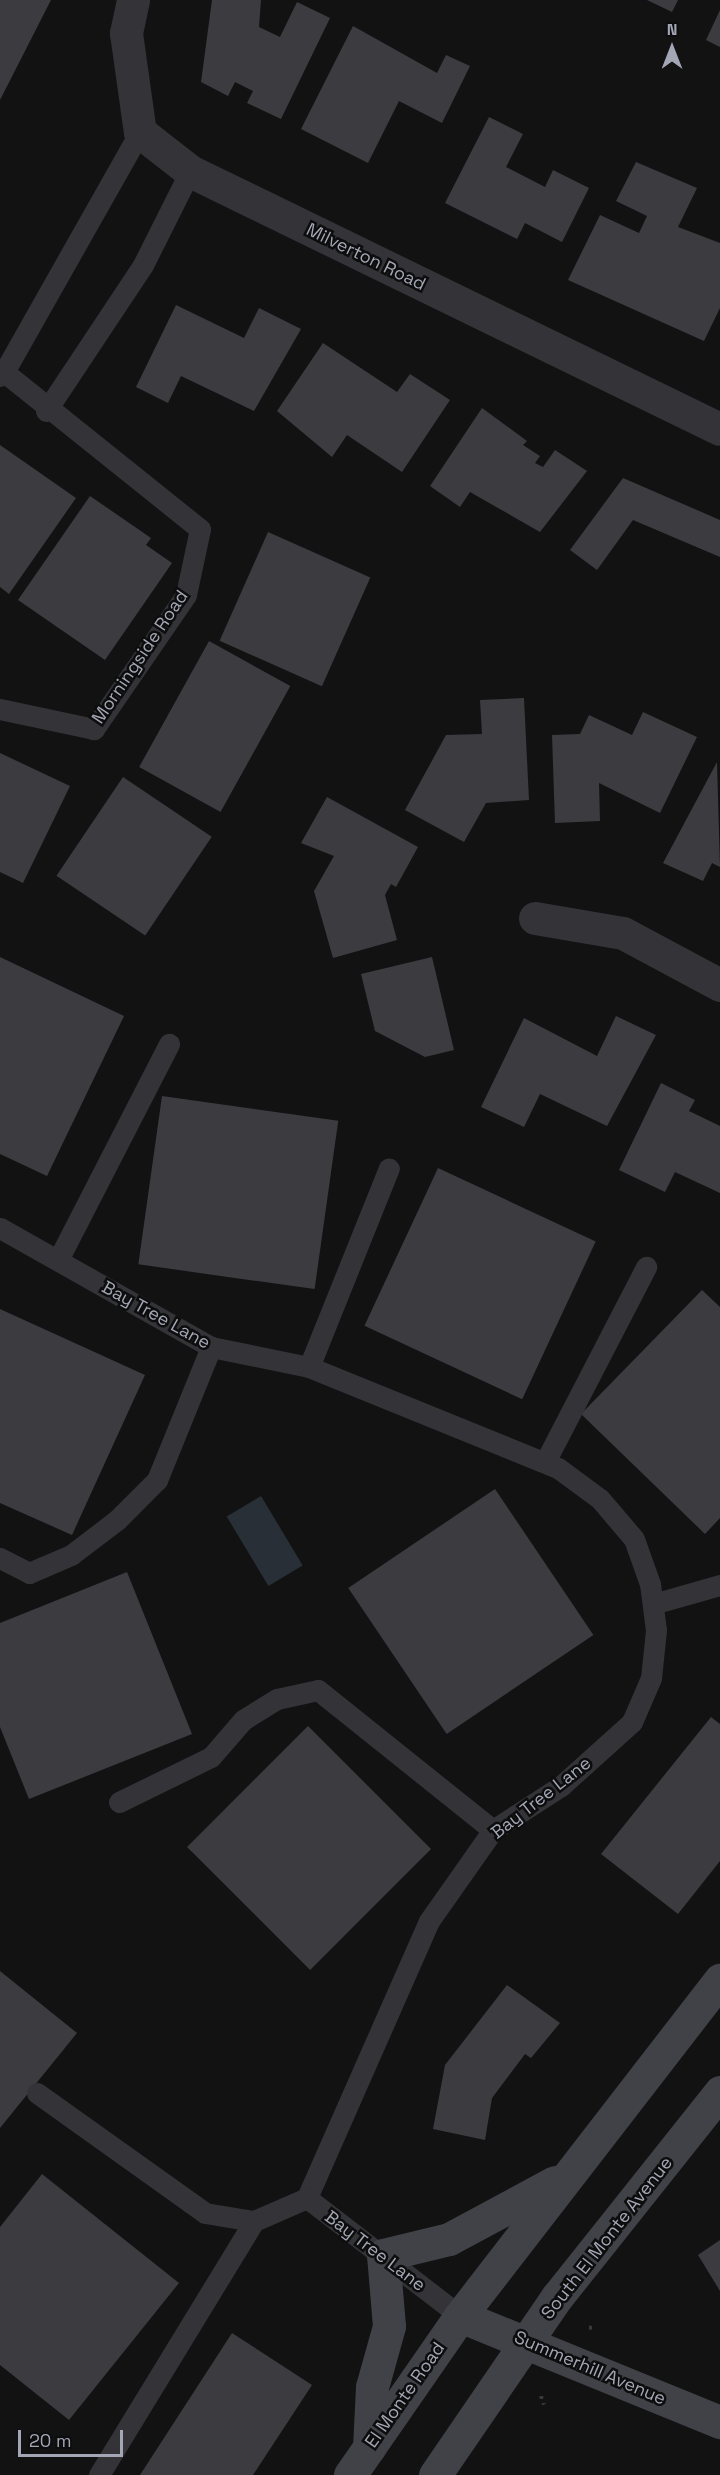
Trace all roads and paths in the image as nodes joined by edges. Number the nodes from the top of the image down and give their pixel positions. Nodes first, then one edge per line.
1 (133, 0) edge
2 (140, 132) junction
3 (190, 171) junction
4 (2, 374) edge
5 (46, 411) junction
6 (720, 429) edge
7 (0, 709) edge
8 (535, 918) dead end
9 (720, 985) edge
10 (169, 1044) dead end
11 (389, 1168) dead end
12 (0, 1228) edge
13 (58, 1260) junction
14 (646, 1267) dead end
15 (211, 1347) junction
16 (309, 1367) junction
17 (545, 1462) junction
18 (0, 1558) edge
19 (720, 1585) edge
20 (653, 1604) junction
21 (119, 1802) dead end
22 (494, 1830) junction
23 (720, 1980) edge
24 (720, 2092) edge
25 (37, 2093) dead end
26 (564, 2177) junction
27 (307, 2198) junction
28 (254, 2221) junction
29 (382, 2255) junction
30 (460, 2316) junction
31 (529, 2341) junction
32 (541, 2396) dead end
33 (544, 2405) dead end
34 (720, 2422) edge
35 (369, 2448) junction
36 (99, 2475) edge
37 (350, 2475) edge
38 (435, 2475) edge

1 - 2 street
2 - 3 street, Milverton Road
2 - 4 lane, Morningside Road
3 - 5 lane
3 - 6 street, Milverton Road
4 - 5 lane, Morningside Road
5 - 7 lane, Morningside Road
8 - 9 street
10 - 13 lane
11 - 16 lane
12 - 13 lane, Bay Tree Lane
13 - 15 lane, Bay Tree Lane
14 - 17 lane
15 - 16 lane, Bay Tree Lane
15 - 18 lane
16 - 17 lane, Bay Tree Lane
17 - 20 lane, Bay Tree Lane
19 - 20 lane
20 - 22 lane, Bay Tree Lane
21 - 22 lane
22 - 27 lane, Bay Tree Lane
23 - 26 main road
24 - 31 main road, South El Monte Avenue
25 - 28 lane
26 - 29 main road
26 - 30 main road
27 - 28 lane
27 - 29 lane, Bay Tree Lane
28 - 36 lane
29 - 30 lane, Bay Tree Lane
29 - 35 main road
30 - 31 main road, Summerhill Avenue
30 - 35 main road, El Monte Road
31 - 34 main road, Summerhill Avenue
31 - 38 main road, South El Monte Avenue
32 - 33 path
35 - 37 main road, El Monte Road

